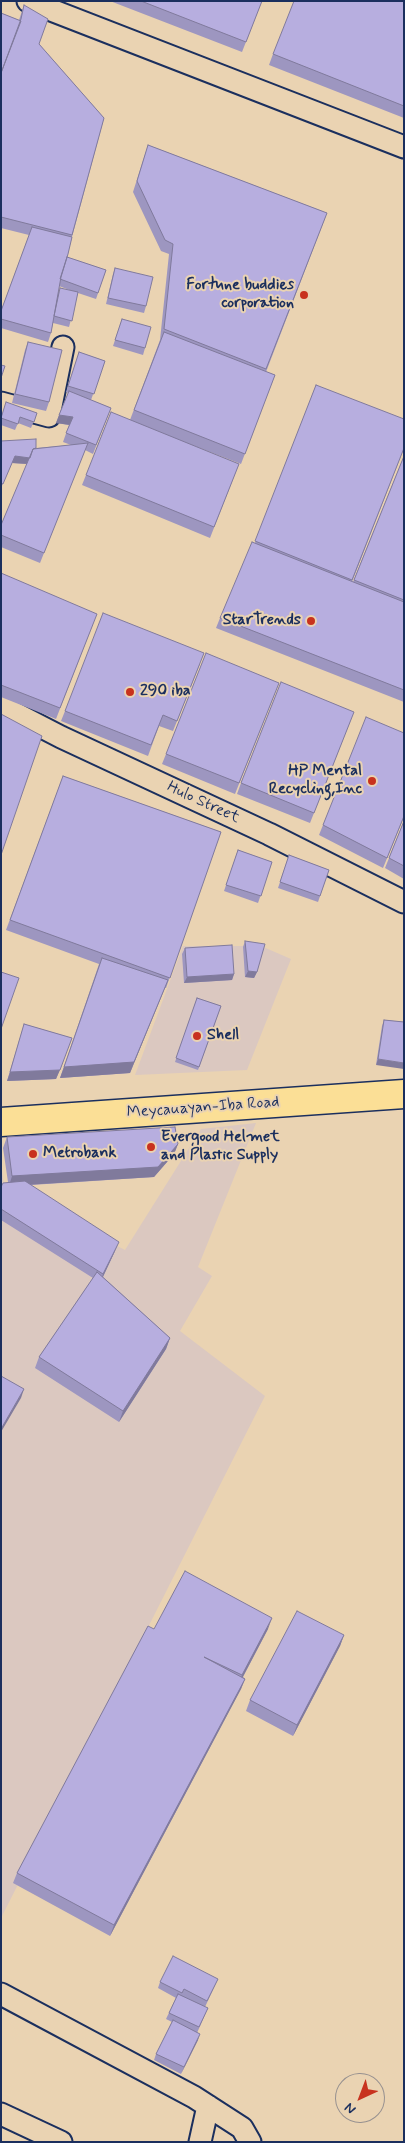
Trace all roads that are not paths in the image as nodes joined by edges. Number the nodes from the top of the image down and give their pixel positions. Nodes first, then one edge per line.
1 (28, 1) edge
2 (404, 147) edge
3 (63, 347) dead end
4 (1, 403) edge
5 (1, 706) edge
6 (404, 902) edge
7 (404, 1094) edge
8 (1, 1122) edge
9 (1, 1994) edge
10 (208, 2106) junction
11 (1, 2114) edge
12 (61, 2142) edge
13 (200, 2142) edge
14 (250, 2142) edge

1 - 2 street
3 - 4 street
5 - 6 street, Hulo Street
7 - 8 main road, Meycauayan-Iba Road
9 - 10 street
10 - 13 street
10 - 14 street
11 - 12 street

